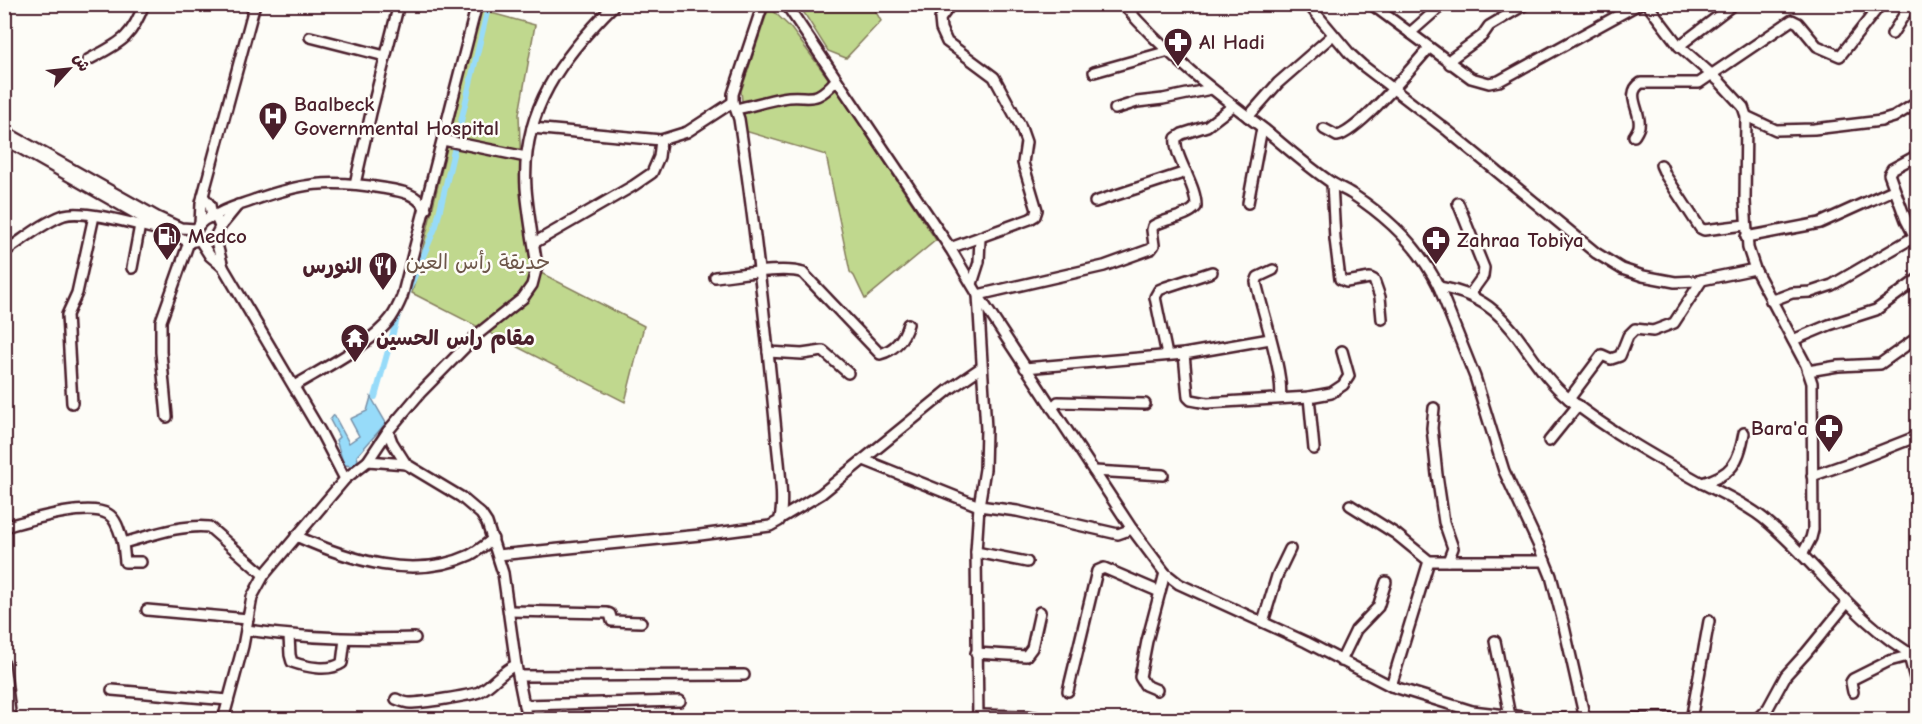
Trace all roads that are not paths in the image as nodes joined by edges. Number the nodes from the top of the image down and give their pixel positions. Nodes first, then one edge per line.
1 (144, 4) edge
2 (399, 4) edge
3 (477, 4) edge
4 (615, 4) edge
5 (763, 4) edge
6 (786, 4) edge
7 (951, 4) edge
8 (1123, 4) edge
9 (1308, 4) edge
10 (1371, 4) edge
11 (1443, 4) edge
12 (1526, 4) edge
13 (1639, 4) edge
14 (1647, 4) edge
15 (1734, 4) edge
16 (1881, 4) edge
17 (1911, 4) edge
18 (254, 5) edge
19 (1410, 33) junction
20 (1892, 34) dead end
21 (1333, 35) junction
22 (310, 37) dead end
23 (1679, 46) junction
24 (1429, 48) junction
25 (1169, 51) junction
26 (386, 56) junction
27 (88, 60) dead end
28 (1450, 64) junction
29 (1094, 72) dead end
30 (1712, 75) junction
31 (836, 80) junction
32 (1393, 88) junction
33 (1211, 89) junction
34 (1917, 102) edge
35 (734, 106) junction
36 (1233, 106) junction
37 (1115, 109) dead end
38 (1746, 116) junction
39 (1248, 117) junction
40 (532, 128) junction
41 (1263, 128) junction
42 (1324, 129) dead end
43 (4, 131) edge
44 (1634, 136) dead end
45 (4, 139) edge
46 (446, 140) junction
47 (661, 140) junction
48 (1917, 155) edge
49 (526, 157) junction
50 (1661, 165) dead end
51 (1186, 172) junction
52 (86, 182) junction
53 (432, 182) junction
54 (1332, 183) junction
55 (355, 184) junction
56 (1893, 190) junction
57 (408, 193) junction
58 (206, 199) junction
59 (1095, 202) dead end
60 (1248, 202) dead end
61 (1458, 203) dead end
62 (238, 205) junction
63 (228, 209) junction
64 (426, 209) junction
65 (94, 216) junction
66 (212, 217) junction
67 (163, 224) junction
68 (140, 225) junction
69 (1745, 225) junction
70 (198, 226) junction
71 (220, 227) junction
72 (215, 237) junction
73 (980, 237) junction
74 (1746, 237) junction
75 (1916, 240) edge
76 (196, 241) junction
77 (534, 243) junction
78 (950, 248) junction
79 (4, 252) edge
80 (223, 267) junction
81 (132, 268) dead end
82 (1755, 269) junction
83 (1273, 270) dead end
84 (760, 272) junction
85 (1212, 272) dead end
86 (715, 277) dead end
87 (1917, 279) edge
88 (1702, 280) junction
89 (972, 284) junction
90 (1439, 287) junction
91 (1470, 294) junction
92 (978, 295) junction
93 (1771, 301) junction
94 (1382, 319) dead end
95 (996, 323) junction
96 (908, 324) dead end
97 (980, 331) junction
98 (1917, 337) edge
99 (1270, 339) junction
100 (1793, 340) junction
101 (1342, 351) dead end
102 (768, 352) junction
103 (1184, 354) junction
104 (1167, 355) junction
105 (982, 367) junction
106 (1025, 368) junction
107 (1808, 371) junction
108 (848, 373) dead end
109 (294, 386) junction
110 (1309, 397) junction
111 (1280, 398) junction
112 (1569, 399) junction
113 (72, 403) dead end
114 (1146, 404) dead end
115 (1578, 405) junction
116 (1052, 408) junction
117 (1434, 408) dead end
118 (167, 417) dead end
119 (388, 431) junction
120 (1744, 433) dead end
121 (1917, 440) edge
122 (1549, 441) dead end
123 (1314, 449) dead end
124 (864, 460) junction
125 (368, 461) junction
126 (406, 464) junction
127 (1094, 471) junction
128 (1163, 475) dead end
129 (1812, 476) junction
130 (345, 479) junction
131 (1702, 483) junction
132 (1350, 505) dead end
133 (979, 506) junction
134 (781, 518) junction
135 (4, 527) edge
136 (1132, 529) junction
137 (296, 536) junction
138 (493, 539) junction
139 (123, 543) junction
140 (1290, 549) dead end
141 (976, 552) junction
142 (498, 555) junction
143 (1802, 555) junction
144 (1429, 561) junction
145 (1449, 561) junction
146 (1545, 561) junction
147 (141, 562) dead end
148 (1027, 562) dead end
149 (1165, 573) junction
150 (264, 575) junction
151 (1386, 582) dead end
152 (1160, 592) junction
153 (1847, 603) junction
154 (147, 610) dead end
155 (509, 611) junction
156 (1040, 612) dead end
157 (248, 619) junction
158 (1709, 621) dead end
159 (641, 622) dead end
160 (1263, 622) junction
161 (246, 630) junction
162 (289, 636) junction
163 (415, 638) dead end
164 (345, 639) junction
165 (1495, 640) dead end
166 (976, 653) junction
167 (1911, 656) edge
168 (1341, 660) junction
169 (4, 664) edge
170 (516, 665) junction
171 (744, 675) dead end
172 (519, 676) junction
173 (1391, 686) junction
174 (112, 690) dead end
175 (1157, 690) dead end
176 (1917, 690) edge
177 (1068, 691) dead end
178 (1853, 692) dead end
179 (396, 699) dead end
180 (228, 700) junction
181 (680, 701) dead end
182 (524, 705) junction
183 (1471, 715) edge
184 (1510, 716) junction
185 (977, 717) edge
186 (1580, 719) edge
187 (1638, 719) edge
188 (11, 720) edge
189 (223, 720) edge
190 (527, 720) edge
191 (1049, 720) edge
192 (1681, 720) edge
193 (1691, 720) edge
194 (1756, 720) edge

1 - 27 street
2 - 26 street
3 - 46 street
4 - 40 street
5 - 35 street
6 - 31 street
7 - 73 street
8 - 25 street
9 - 21 street
10 - 19 street
11 - 19 street
12 - 28 street
13 - 28 street
14 - 23 street
15 - 23 street
16 - 30 street
17 - 20 street
18 - 58 street
19 - 24 street
21 - 32 street
21 - 39 street
22 - 26 street
23 - 30 street
24 - 28 street
24 - 32 street
25 - 29 street
25 - 33 street
26 - 55 street
30 - 38 street
30 - 44 street
31 - 35 street
31 - 78 street
32 - 42 street
32 - 88 street
33 - 36 street
33 - 37 street
34 - 38 street
35 - 47 street
35 - 84 street
36 - 39 street
36 - 51 street
38 - 69 street
39 - 41 street
40 - 47 street
40 - 49 street
41 - 54 street
41 - 60 street
43 - 52 street
45 - 52 street
46 - 49 street
46 - 53 street
47 - 77 street
48 - 56 street
49 - 77 street
50 - 69 street
51 - 59 street
51 - 92 street
52 - 67 street
53 - 57 street
53 - 64 street
54 - 90 street
54 - 94 street
55 - 57 street
55 - 62 street
56 - 74 street
56 - 75 street
57 - 64 street
58 - 63 street
58 - 66 street
58 - 70 street
61 - 91 street
62 - 63 street
62 - 71 street
63 - 66 street
64 - 109 street
65 - 68 street
65 - 79 street
65 - 113 street
66 - 70 street
66 - 71 street
67 - 68 street
67 - 70 street
67 - 76 street
68 - 81 street
69 - 74 street
70 - 76 street
71 - 72 street
72 - 76 street
72 - 80 street
73 - 78 street
73 - 89 street
74 - 82 street
75 - 93 street
76 - 80 street
76 - 118 street
77 - 119 street
78 - 89 street
80 - 109 street
82 - 88 street
82 - 93 street
83 - 99 street
84 - 86 street
84 - 96 street
84 - 102 street
85 - 104 street
87 - 100 street
88 - 112 street
89 - 92 street
90 - 91 street
90 - 146 street
91 - 112 street
92 - 95 street
92 - 97 street
93 - 100 street
95 - 97 street
95 - 106 street
97 - 105 street
98 - 107 street
99 - 103 street
99 - 111 street
100 - 107 street
101 - 110 street
102 - 108 street
102 - 134 street
103 - 104 street
103 - 111 street
104 - 106 street
105 - 124 street
105 - 133 street
106 - 116 street
107 - 129 street
109 - 130 street
110 - 111 street
110 - 123 street
112 - 115 street
114 - 116 street
115 - 122 street
115 - 131 street
116 - 127 street
117 - 145 street
119 - 125 street
119 - 126 street
120 - 131 street
121 - 129 street
124 - 133 street
124 - 134 street
125 - 126 street
125 - 130 street
126 - 138 street
127 - 128 street
127 - 136 street
129 - 143 street
130 - 137 street
131 - 143 street
132 - 144 street
133 - 136 street
133 - 141 street
134 - 142 street
135 - 139 street
136 - 149 street
137 - 138 street
137 - 150 street
138 - 142 street
139 - 147 street
139 - 150 street
140 - 160 street
141 - 148 street
141 - 166 street
142 - 155 street
143 - 153 street
144 - 145 street
144 - 173 street
145 - 146 street
146 - 186 street
149 - 152 street
149 - 160 street
150 - 157 street
151 - 168 street
152 - 175 street
152 - 177 street
153 - 167 street
153 - 194 street
154 - 157 street
155 - 159 street
155 - 170 street
156 - 166 street
157 - 161 street
158 - 193 street
160 - 168 street
161 - 162 street
161 - 180 street
162 - 164 street
162 - 164 street
163 - 164 street
165 - 184 street
166 - 185 street
167 - 176 street
167 - 178 street
168 - 173 street
169 - 188 street
170 - 172 street
170 - 179 street
171 - 172 street
172 - 182 street
173 - 183 street
174 - 180 street
180 - 189 street
181 - 182 street
182 - 190 street
183 - 184 street
184 - 186 street
185 - 191 street
186 - 187 street
187 - 192 street

